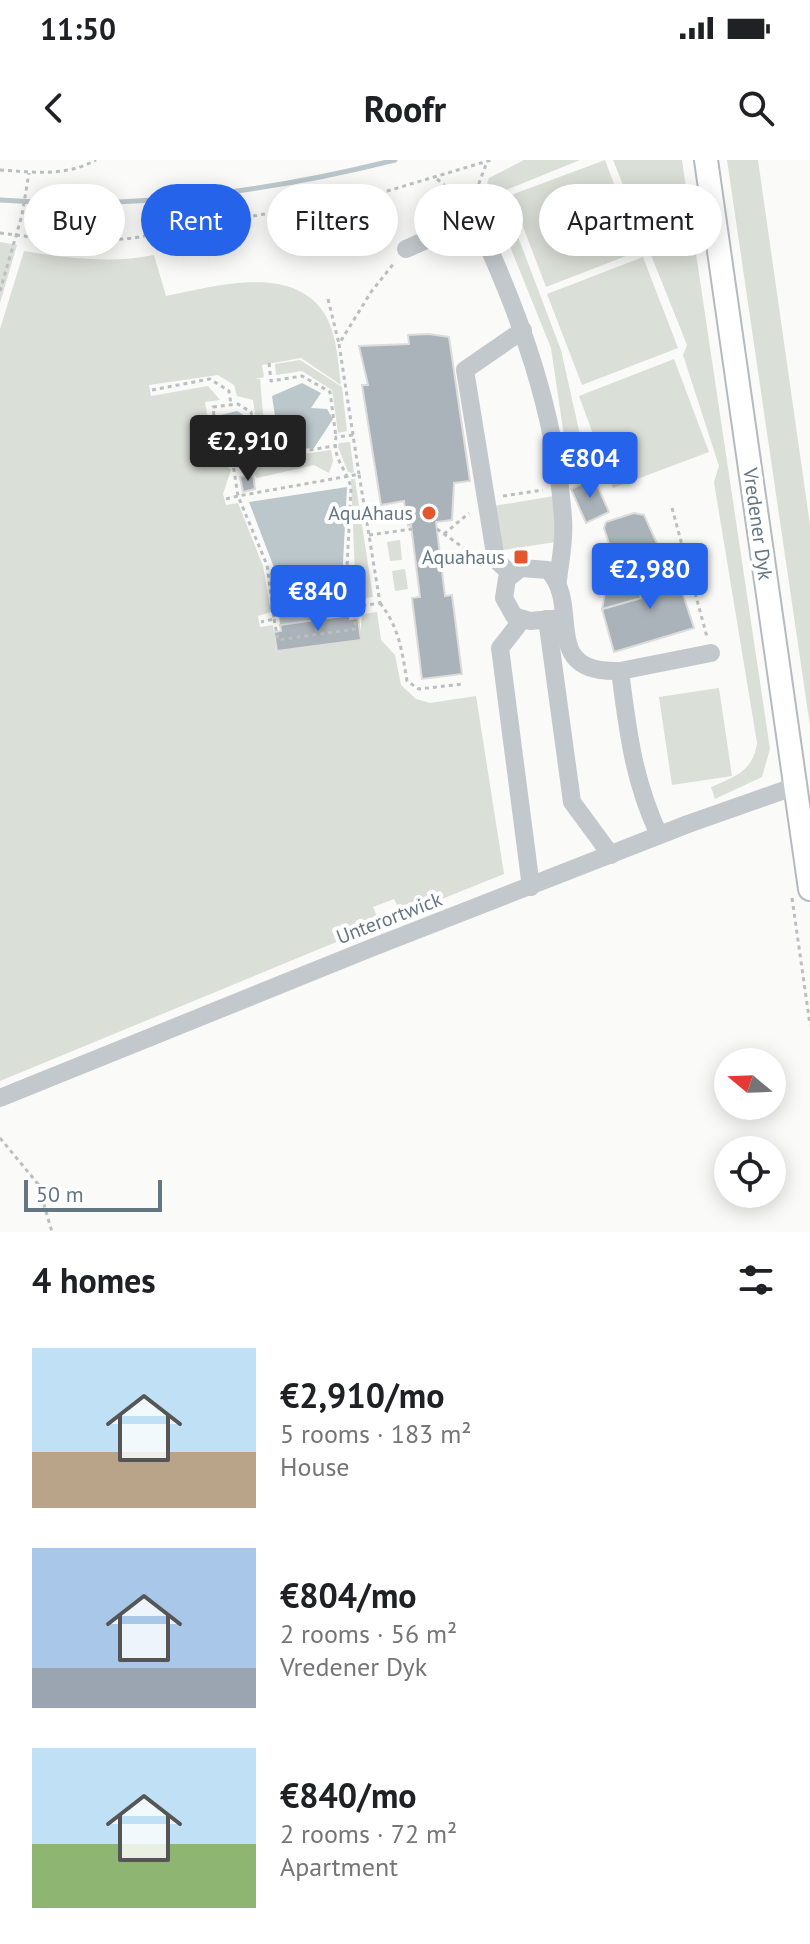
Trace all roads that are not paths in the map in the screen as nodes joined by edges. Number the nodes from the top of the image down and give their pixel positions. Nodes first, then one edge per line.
1 (706, 160) edge
2 (406, 249) road end
3 (523, 330) junction
4 (509, 577) junction
5 (558, 580) junction
6 (555, 618) junction
7 (522, 620) junction
8 (711, 653) road end
9 (620, 671) junction
10 (796, 786) junction
11 (659, 835) junction
12 (611, 855) junction
13 (531, 887) junction
14 (801, 890) edge
15 (0, 1098) edge

1 - 10 main road, Vredener Dyk
2 - 3 street
3 - 4 street
3 - 5 street
4 - 5 street
4 - 7 street
5 - 6 street
6 - 7 street
6 - 9 street
6 - 12 street
7 - 13 street
8 - 9 street
9 - 11 street
10 - 11 street, Unterortwick
10 - 14 main road, Vredener Dyk
11 - 12 street, Unterortwick
12 - 13 street, Unterortwick
13 - 15 street, Unterortwick

